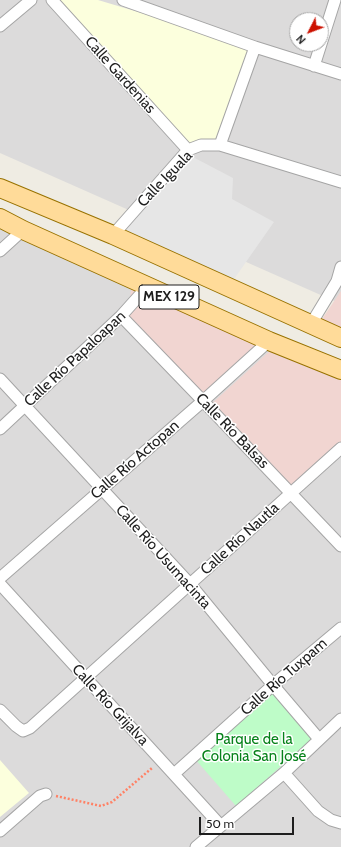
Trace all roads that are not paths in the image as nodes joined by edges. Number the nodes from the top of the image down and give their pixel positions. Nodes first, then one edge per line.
1 (31, 0) edge
2 (52, 0) edge
3 (123, 0) edge
4 (335, 0) edge
5 (145, 4) edge
6 (0, 26) edge
7 (255, 47) junction
8 (314, 66) junction
9 (341, 74) edge
10 (220, 145) junction
11 (188, 150) junction
12 (341, 182) edge
13 (0, 188) edge
14 (0, 218) edge
15 (23, 230) junction
16 (113, 235) junction
17 (0, 251) edge
18 (341, 267) edge
19 (339, 281) edge
20 (147, 287) junction
21 (121, 316) junction
22 (311, 324) junction
23 (341, 338) edge
24 (269, 341) junction
25 (341, 370) edge
26 (0, 379) edge
27 (203, 401) junction
28 (25, 406) junction
29 (0, 429) edge
30 (341, 448) edge
31 (101, 489) junction
32 (292, 493) junction
33 (341, 546) edge
34 (0, 578) edge
35 (0, 584) edge
36 (190, 584) junction
37 (341, 628) edge
38 (85, 678) junction
39 (273, 685) junction
40 (0, 710) edge
41 (341, 719) edge
42 (319, 739) junction
43 (284, 773) junction
44 (174, 774) junction
45 (46, 794) road end
46 (341, 823) edge
47 (221, 826) junction
48 (0, 831) edge
49 (196, 847) edge

1 - 6 street
2 - 11 street, Calle Gardenias
3 - 5 street
4 - 8 street
5 - 7 street
7 - 8 street
7 - 10 street
8 - 9 street
10 - 11 street, Calle Iguala
10 - 12 street, Calle Iguala
11 - 16 street, Calle Iguala
13 - 16 main road, MEX 129
14 - 15 main road, MEX 129
15 - 17 street
15 - 20 main road, MEX 129
16 - 22 main road, MEX 129
18 - 19 street
19 - 22 street
20 - 21 street, Calle Río Papaloapan
20 - 24 main road, MEX 129
21 - 27 street, Calle Río Balsas
21 - 28 street, Calle Río Papaloapan
22 - 23 main road, MEX 129
24 - 25 main road, MEX 129
24 - 27 street, Calle Río Actopan
26 - 28 street, Calle Río Usumacinta
27 - 31 street, Calle Río Actopan
27 - 32 street, Calle Río Balsas
28 - 29 street, Calle Río Papaloapan
28 - 31 street, Calle Río Usumacinta
30 - 32 street, Calle Río Nautla
31 - 34 street, Calle Río Actopan
31 - 36 street, Calle Río Usumacinta
32 - 33 street, Calle Río Balsas
32 - 36 street, Calle Río Nautla
35 - 38 street, Calle Río Grijalva
36 - 38 street, Calle Río Nautla
36 - 39 street, Calle Río Usumacinta
37 - 39 street, Calle Río Tuxpam
38 - 40 street, Calle Río Nautla
38 - 44 street, Calle Río Grijalva
39 - 42 street, Calle Río Usumacinta
39 - 44 street, Calle Río Tuxpam
41 - 42 street
42 - 43 street
43 - 46 street
43 - 47 street
44 - 47 street, Calle Río Grijalva
45 - 48 street
47 - 49 street

